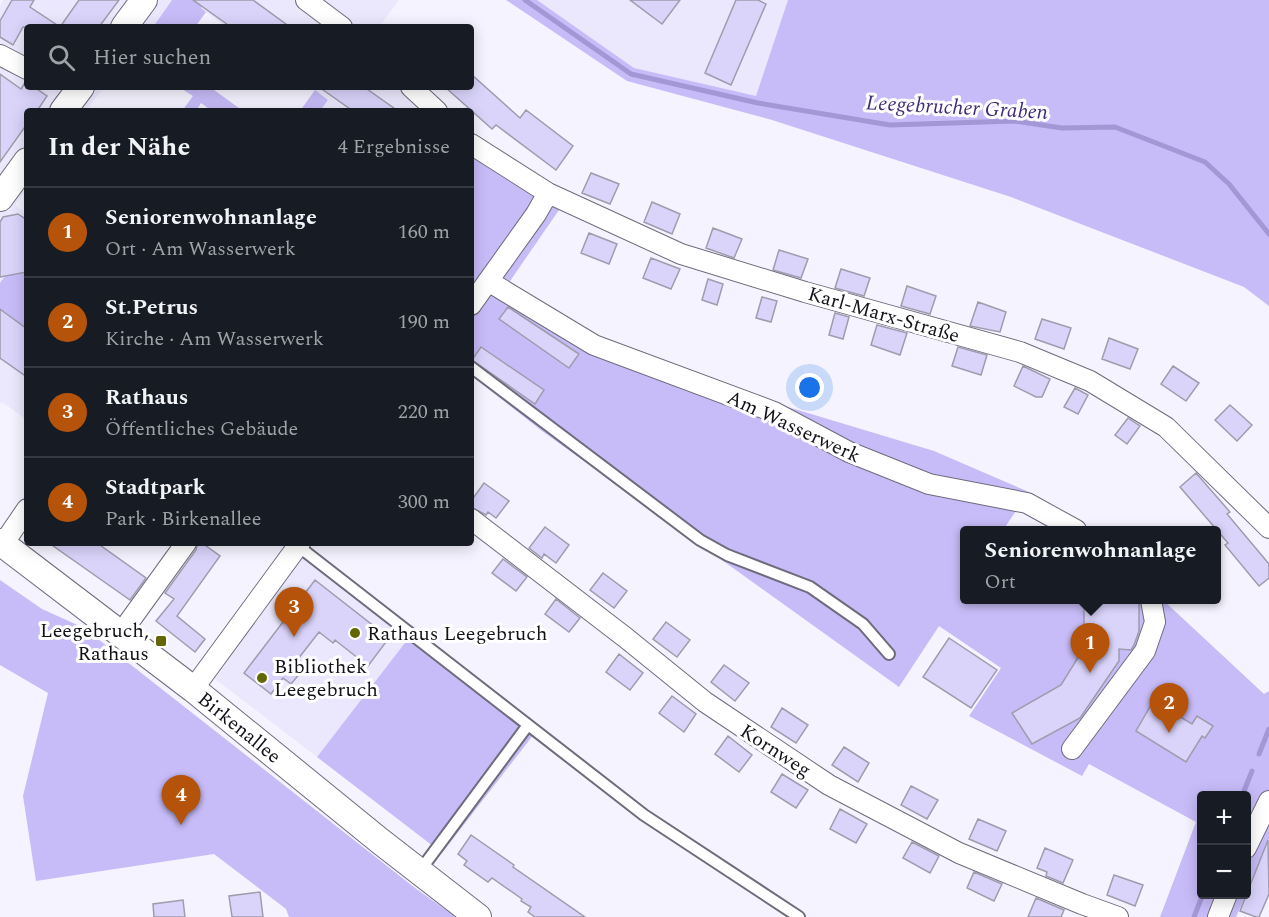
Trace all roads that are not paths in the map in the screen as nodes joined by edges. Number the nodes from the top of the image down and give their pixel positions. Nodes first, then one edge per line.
1 (144, 0) edge
2 (306, 0) edge
3 (126, 24) edge
4 (338, 24) edge
5 (0, 55) edge
6 (24, 67) edge
7 (414, 90) edge
8 (434, 108) edge
9 (474, 146) edge
10 (24, 165) edge
11 (548, 193) junction
12 (0, 198) edge
13 (488, 281) junction
14 (474, 301) edge
15 (474, 369) edge
16 (24, 513) edge
17 (1266, 520) edge
18 (474, 521) edge
19 (1067, 526) edge
20 (1, 543) edge
21 (184, 546) edge
22 (298, 546) edge
23 (300, 546) edge
24 (1152, 604) edge
25 (121, 633) junction
26 (889, 654) dead end
27 (193, 688) junction
28 (528, 725) junction
29 (1072, 749) dead end
30 (1269, 801) edge
31 (1247, 845) edge
32 (419, 872) junction
33 (1225, 899) edge
34 (478, 917) edge
35 (798, 917) edge
36 (1118, 917) edge
37 (1218, 917) edge

1 - 3 street
2 - 4 street
5 - 6 street
7 - 8 street
9 - 11 street, Karl-Marx-Straße
10 - 12 street
11 - 13 street
11 - 17 street, Karl-Marx-Straße
13 - 14 street
13 - 19 street, Am Wasserwerk
15 - 26 lane
16 - 20 street
18 - 36 street, Kornweg
20 - 25 street, Birkenallee
21 - 25 street
22 - 27 street
23 - 28 lane
24 - 29 street
25 - 27 street, Birkenallee
27 - 32 street, Birkenallee
28 - 32 lane
28 - 35 lane
30 - 31 street
32 - 34 street, Birkenallee
33 - 37 street

